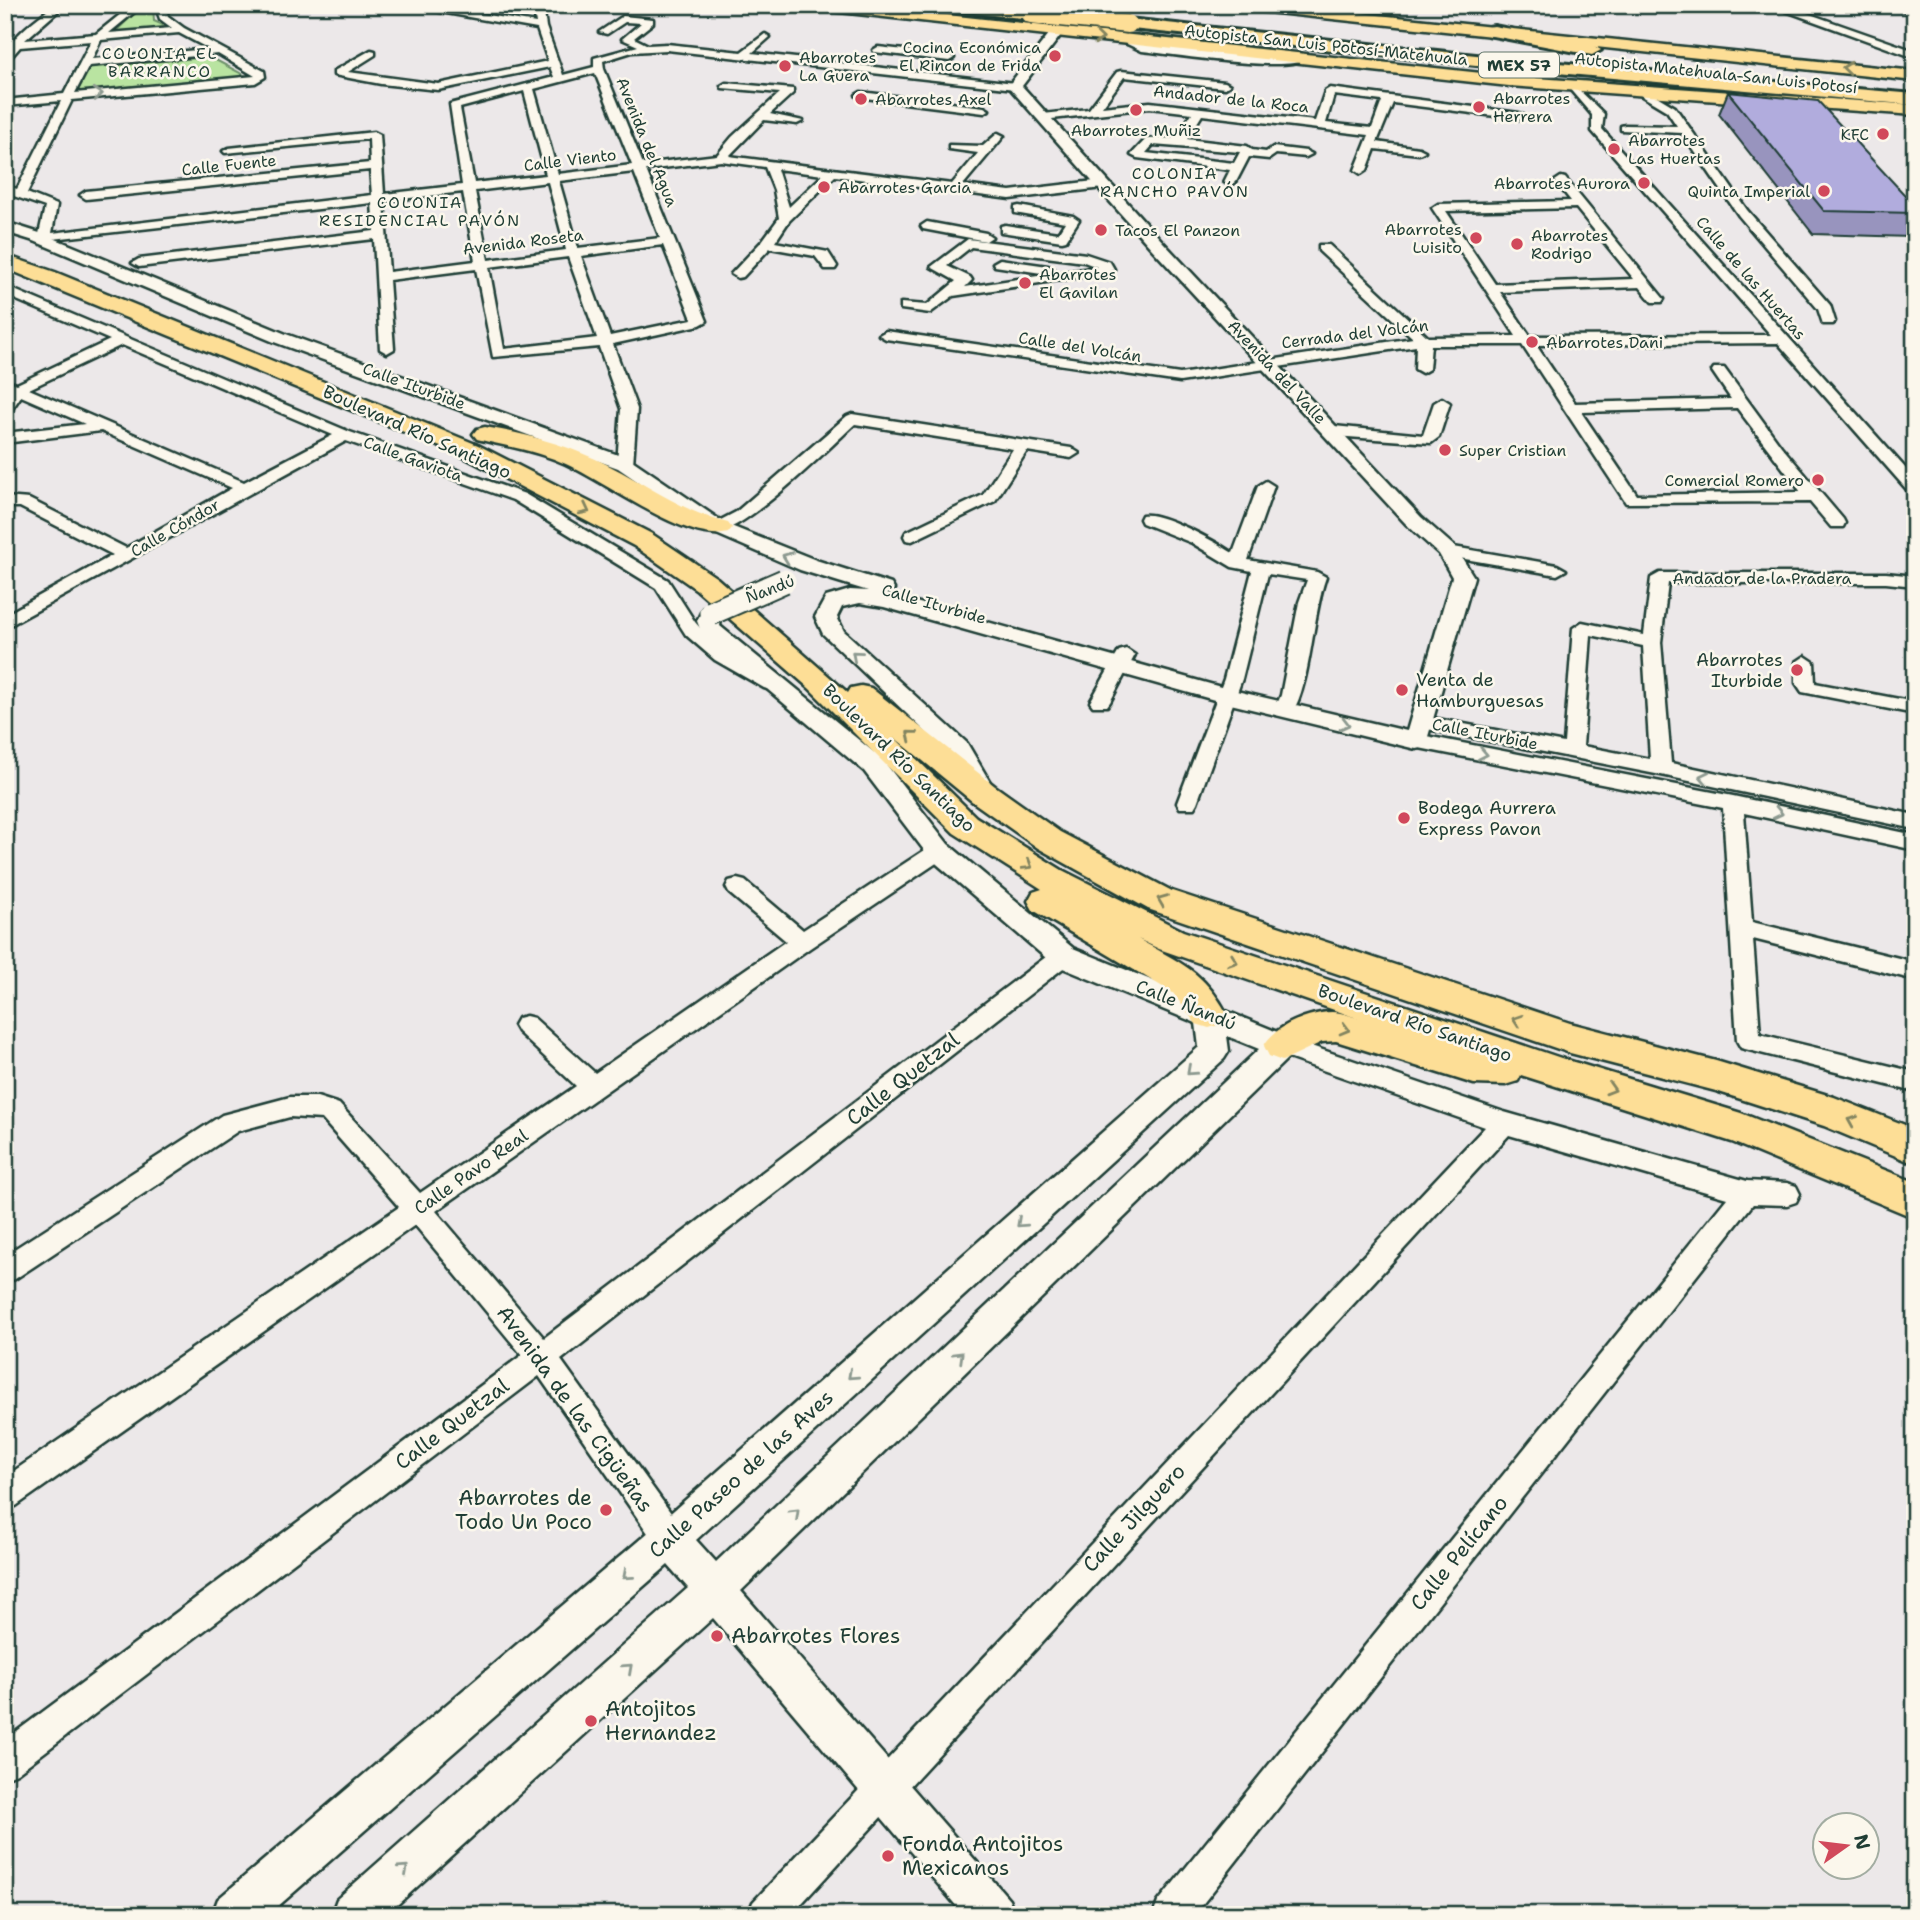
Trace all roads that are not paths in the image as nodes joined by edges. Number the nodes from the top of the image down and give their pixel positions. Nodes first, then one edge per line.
1 (60, 5) edge
2 (138, 5) edge
3 (160, 5) edge
4 (406, 5) edge
5 (538, 5) edge
6 (812, 5) edge
7 (946, 5) edge
8 (1059, 5) edge
9 (1078, 5) edge
10 (1088, 5) edge
11 (1238, 5) edge
12 (1774, 5) edge
13 (1888, 5) edge
14 (1915, 8) edge
15 (1129, 26) junction
16 (541, 27) junction
17 (181, 30) junction
18 (1494, 31) junction
19 (1056, 35) junction
20 (5, 37) edge
21 (765, 37) dead end
22 (97, 38) junction
23 (627, 39) junction
24 (18, 41) junction
25 (653, 47) junction
26 (878, 50) dead end
27 (222, 51) junction
28 (710, 51) junction
29 (371, 53) dead end
30 (902, 53) junction
31 (743, 55) junction
32 (1915, 55) edge
33 (758, 57) junction
34 (5, 61) edge
35 (553, 62) junction
36 (84, 63) junction
37 (705, 63) dead end
38 (1360, 65) junction
39 (1524, 65) junction
40 (599, 69) junction
41 (1592, 72) junction
42 (1711, 73) junction
43 (558, 78) junction
44 (1175, 80) junction
45 (874, 83) junction
46 (1225, 85) dead end
47 (528, 86) junction
48 (726, 86) junction
49 (930, 86) junction
50 (1015, 86) junction
51 (1573, 87) junction
52 (1109, 88) junction
53 (1123, 90) dead end
54 (717, 94) dead end
55 (1913, 95) edge
56 (67, 97) junction
57 (1389, 98) junction
58 (1671, 101) junction
59 (5, 103) edge
60 (1851, 104) junction
61 (1173, 107) junction
62 (968, 108) junction
63 (1093, 111) junction
64 (1199, 111) junction
65 (982, 113) dead end
66 (762, 116) junction
67 (1518, 116) dead end
68 (1042, 117) junction
69 (797, 121) dead end
70 (1320, 124) junction
71 (296, 128) dead end
72 (1625, 128) dead end
73 (1684, 130) junction
74 (965, 131) dead end
75 (1375, 132) junction
76 (998, 136) dead end
77 (1180, 142) junction
78 (293, 144) junction
79 (1371, 145) junction
80 (986, 150) junction
81 (229, 151) dead end
82 (1419, 151) dead end
83 (1245, 153) junction
84 (1306, 154) dead end
85 (722, 158) junction
86 (769, 163) junction
87 (376, 166) junction
88 (1237, 167) junction
89 (639, 168) junction
90 (1361, 170) dead end
91 (834, 171) junction
92 (551, 178) junction
93 (1230, 181) dead end
94 (1561, 181) dead end
95 (1103, 184) junction
96 (468, 187) junction
97 (955, 188) junction
98 (5, 189) edge
99 (1032, 192) junction
100 (20, 195) junction
101 (86, 195) dead end
102 (378, 198) junction
103 (1581, 204) junction
104 (1019, 210) junction
105 (785, 218) junction
106 (927, 226) dead end
107 (5, 227) edge
108 (380, 233) junction
109 (43, 238) junction
110 (997, 238) junction
111 (667, 241) junction
112 (767, 244) junction
113 (1009, 248) junction
114 (1324, 248) dead end
115 (5, 250) edge
116 (1034, 252) junction
117 (573, 253) junction
118 (5, 261) edge
119 (139, 263) dead end
120 (1000, 263) junction
121 (484, 264) junction
122 (830, 266) dead end
123 (1027, 267) junction
124 (738, 274) dead end
125 (1073, 274) junction
126 (383, 277) junction
127 (965, 280) junction
128 (1644, 283) junction
129 (1492, 288) junction
130 (5, 290) edge
131 (949, 293) junction
132 (1657, 299) dead end
133 (906, 306) dead end
134 (1828, 321) dead end
135 (886, 335) dead end
136 (1781, 339) junction
137 (122, 340) junction
138 (1524, 340) junction
139 (1424, 341) junction
140 (603, 342) junction
141 (387, 349) dead end
142 (498, 354) joint
143 (1269, 363) junction
144 (1422, 369) dead end
145 (1719, 372) dead end
146 (12, 386) edge
147 (1442, 403) dead end
148 (1740, 403) junction
149 (1572, 408) junction
150 (5, 409) edge
151 (100, 426) junction
152 (1334, 431) junction
153 (485, 434) junction
154 (345, 435) junction
155 (5, 438) edge
156 (1023, 445) junction
157 (1071, 453) dead end
158 (625, 464) junction
159 (1266, 486) dead end
160 (245, 488) junction
161 (1915, 489) edge
162 (1813, 497) junction
163 (5, 502) edge
164 (1148, 519) dead end
165 (1837, 523) dead end
166 (719, 528) junction
167 (912, 536) dead end
168 (1448, 551) junction
169 (126, 555) junction
170 (1238, 563) junction
171 (1262, 568) junction
172 (1557, 570) dead end
173 (1915, 581) edge
174 (885, 593) junction
175 (711, 613) joint
176 (5, 623) edge
177 (1652, 642) junction
178 (1123, 661) junction
179 (1805, 662) dead end
180 (780, 687) junction
181 (1230, 688) junction
182 (1100, 702) dead end
183 (1288, 702) junction
184 (1915, 708) edge
185 (1419, 732) junction
186 (1573, 751) junction
187 (1661, 768) junction
188 (984, 794) junction
189 (1187, 803) dead end
190 (1733, 803) junction
191 (1915, 822) edge
192 (965, 825) junction
193 (1915, 843) edge
194 (939, 851) junction
195 (737, 887) dead end
196 (1742, 928) junction
197 (802, 942) junction
198 (1063, 956) junction
199 (1915, 971) edge
200 (1209, 1014) junction
201 (526, 1025) dead end
202 (1570, 1038) junction
203 (1282, 1046) junction
204 (1564, 1074) junction
205 (1915, 1082) edge
206 (594, 1087) junction
207 (1504, 1123) junction
208 (1915, 1147) edge
209 (1747, 1192) junction
210 (1787, 1194) dead end
211 (1915, 1200) edge
212 (418, 1209) junction
213 (5, 1270) edge
214 (542, 1357) junction
215 (5, 1495) edge
216 (670, 1538) junction
217 (714, 1591) junction
218 (5, 1761) edge
219 (883, 1786) junction
220 (234, 1915) edge
221 (353, 1915) edge
222 (766, 1915) edge
223 (993, 1915) edge
224 (1171, 1915) edge

1 - 24 street
2 - 22 street
3 - 17 street
4 - 16 street
5 - 16 street
6 - 19 main road
7 - 15 highway, Autopista San Luis Potosí-Matehuala / MEX 57, bridge
8 - 15 highway, Autopista Matehuala-San Luis Potosí / MEX 57
9 - 19 street
10 - 19 street
11 - 18 main road
12 - 32 street
13 - 14 street
19 -> 15 main road
15 - 38 main road
15 - 39 highway, Autopista San Luis Potosí-Matehuala / MEX 57
15 - 42 highway, Autopista Matehuala-San Luis Potosí / MEX 57
16 - 35 street
17 - 22 street
17 - 27 street
18 - 42 highway
55 -> 18 main road
19 - 50 street
20 - 24 street
21 - 31 street
22 - 24 street
22 - 36 street
23 - 23 street
23 - 25 street
24 - 34 street
25 - 28 street, Avenida del Agua
25 - 40 street, Avenida del Agua
26 - 30 street
27 - 36 street
56 -> 27 street
28 - 31 street, Avenida del Agua
28 - 37 street
29 - 35 street
30 - 45 street
30 - 49 street
31 - 33 street, Avenida del Agua
33 - 45 street, Avenida del Agua
33 - 48 street
35 - 43 street
36 - 56 street
38 - 39 highway
38 - 51 main road
39 - 41 highway, Autopista San Luis Potosí-Matehuala / MEX 57
40 - 43 street
40 - 89 street, Avenida del Agua
41 - 55 highway, Autopista San Luis Potosí-Matehuala / MEX 57
41 - 60 highway
42 - 55 highway, Autopista Matehuala-San Luis Potosí / MEX 57
43 - 47 street
44 - 46 street
44 - 52 street
44 - 61 street
45 - 49 street, Avenida del Agua
45 - 62 street
47 - 92 street
47 - 96 street
48 - 54 street
48 - 66 street
49 - 50 street, Avenida del Agua
49 - 62 street
50 - 68 street, Avenida del Valle
51 - 58 main road
51 - 136 street, Calle de las Huertas
52 - 53 street
52 - 63 street
55 - 60 main road
56 - 59 street
56 - 100 street
57 - 67 street
57 - 70 street
57 - 75 street
58 - 60 main road
58 - 73 street
61 - 63 street, Andador de la Roca
61 - 64 street, Andador de la Roca
62 - 65 street
63 - 68 street, Andador de la Roca
64 - 70 street, Andador de la Roca
64 - 77 street
66 - 69 street
66 - 85 street
68 - 95 street, Avenida del Valle
70 - 75 street, Andador de la Roca
71 - 78 street
72 - 73 street
73 - 134 street
74 - 80 street
75 - 79 street
76 - 80 street
77 - 83 street
77 - 88 street
78 - 81 street
78 - 87 street
79 - 82 street
79 - 90 street
80 - 97 street
83 - 84 street
83 - 88 street
85 - 86 street, Calle Viento
85 - 89 street, Calle Viento
86 - 91 street, Calle Viento
86 - 105 street
87 - 101 street, Calle Fuente
87 - 102 street
88 - 93 street
89 - 92 street, Calle Viento
89 - 111 street, Avenida del Agua
91 - 97 street, Calle Viento
91 - 105 street
92 - 96 street, Calle Viento
92 - 117 street
94 - 103 street
95 - 99 street, Calle Viento
95 - 143 street, Avenida del Valle
96 - 102 street, Calle Viento
96 - 121 street
97 - 99 street, Calle Viento
98 - 100 street
99 - 104 street
100 - 109 street
102 - 108 street
102 - 109 street, Calle Viento
103 - 128 street
103 - 129 street
104 - 110 street
104 - 110 street
105 - 112 street
106 - 110 street
107 - 109 street, Calle Iturbide
108 - 119 street
108 - 126 street
109 - 158 street, Calle Iturbide
110 - 113 street
110 - 127 street
111 - 117 street, Avenida Roseta
111 - 140 street, Avenida del Agua
112 - 122 street
112 - 124 street
113 - 116 street
113 - 120 street
114 - 139 street
115 - 153 main road, Boulevard Río Santiago
116 - 123 street
116 - 125 street
117 - 121 street, Avenida Roseta
117 - 140 street
118 -> 192 main road, Boulevard Río Santiago
120 - 123 street
120 - 127 street
121 - 126 street, Avenida Roseta
121 - 142 street
123 - 125 street
125 - 131 street
126 - 141 street
127 - 131 street
128 - 129 street
128 - 132 street
129 - 138 street
130 - 137 street, Calle Gaviota
131 - 133 street
135 - 143 street, Calle del Volcán
136 - 138 street, Cerrada del Volcán
136 - 161 street, Calle de las Huertas
137 - 146 street
137 - 154 street, Calle Gaviota
138 - 139 street, Cerrada del Volcán
138 - 149 street
139 - 143 street, Cerrada del Volcán
139 - 144 street
140 - 142 street, Avenida del Agua
140 - 158 street
143 - 152 street, Avenida del Valle
145 - 148 street
146 - 150 street
146 - 151 street
147 - 152 street
148 - 149 street
148 - 162 street
149 - 162 street
151 - 155 street
151 - 160 street
152 - 168 street, Avenida del Valle
153 - 166 main road
188 -> 153 main road, Boulevard Río Santiago
154 - 160 street, Calle Cóndor
154 - 180 street, Calle Gaviota
156 - 157 street
156 - 166 street
156 - 167 street
158 - 166 street, Calle Iturbide
159 - 170 street
160 - 169 street, Calle Cóndor
162 - 165 street
163 - 169 street
164 - 170 street
174 -> 166 street, Calle Iturbide
168 - 172 street
168 - 185 street, Avenida del Valle
169 - 176 street, Calle Cóndor
170 - 171 street
171 - 181 street
171 - 183 street
173 - 177 street, Andador de la Pradera
174 - 175 street, Ñandú, bridge
174 - 178 street, Calle Iturbide
188 -> 174 street, Calle Iturbide
175 - 180 street, Calle Ñandú
177 - 186 street
177 - 187 street, Andador de la Pradera
178 - 181 street, Calle Iturbide
178 - 182 street
179 - 184 street
180 - 194 street, Calle Ñandú
181 - 183 street, Calle Iturbide
181 - 189 street
183 - 185 street, Calle Iturbide
185 - 186 street, Calle Iturbide
185 -> 190 street, Calle Iturbide
186 - 187 street, Calle Iturbide
191 -> 187 street, Calle Iturbide
202 -> 188 main road, Boulevard Río Santiago
190 -> 193 street, Calle Iturbide
190 - 196 street
192 - 200 main road
192 -> 204 main road, Boulevard Río Santiago
194 - 197 street, Calle Pavo Real
194 - 198 street, Calle Ñandú
195 - 197 street
196 - 199 street
196 - 205 street
197 - 206 street, Calle Pavo Real
198 - 200 street, Calle Ñandú
198 - 214 street, Calle Quetzal
200 - 203 street, Calle Ñandú
200 -> 216 street, Calle Paseo de las Aves
201 - 206 street
202 - 204 main road
208 -> 202 main road, Boulevard Río Santiago
203 -> 204 main road
203 - 207 street, Calle Ñandú
217 -> 203 street
204 -> 211 main road, Boulevard Río Santiago
206 - 212 street, Calle Pavo Real
207 - 209 street, Calle Ñandú
207 - 219 street, Calle Jilguero
209 - 210 street, Calle Ñandú
209 - 224 street, Calle Pelícano
212 - 213 street, Avenida de las Cigüeñas
212 - 214 street, Avenida de las Cigüeñas
212 - 215 street, Calle Pavo Real
214 - 216 street, Avenida de las Cigüeñas
214 - 218 street, Calle Quetzal
216 - 217 street, Avenida de las Cigüeñas
216 -> 220 street, Calle Paseo de las Aves
217 - 219 street, Avenida de las Cigüeñas
221 -> 217 street
219 - 222 street, Calle Jilguero
219 - 223 street, Avenida de las Cigüeñas

